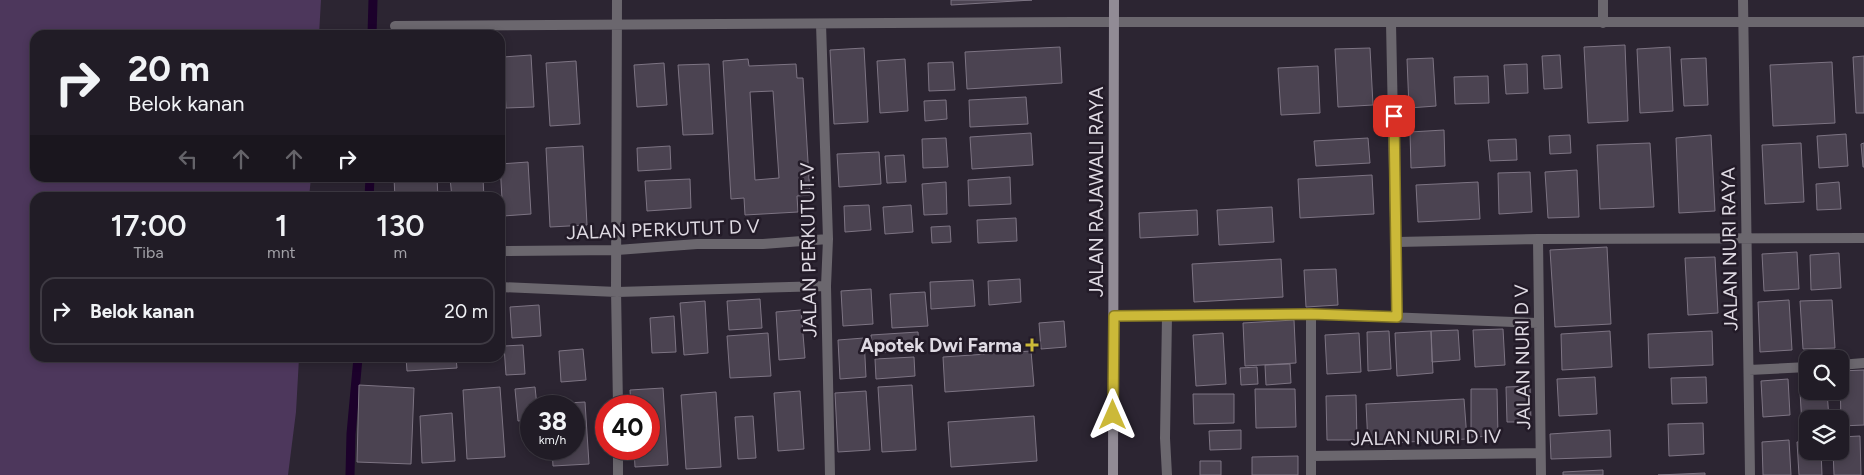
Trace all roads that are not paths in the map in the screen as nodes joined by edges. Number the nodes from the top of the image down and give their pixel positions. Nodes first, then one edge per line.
1 (617, 0) edge
2 (1114, 0) edge
3 (1603, 0) edge
4 (1742, 0) edge
5 (1603, 22) junction
6 (1743, 22) junction
7 (1864, 22) edge
8 (1391, 23) junction
9 (821, 24) junction
10 (1114, 24) junction
11 (617, 25) junction
12 (395, 26) dead end
13 (1746, 238) junction
14 (1864, 238) edge
15 (828, 239) junction
16 (1538, 240) junction
17 (1397, 242) junction
18 (505, 250) edge
19 (617, 250) junction
20 (826, 286) junction
21 (505, 287) edge
22 (617, 292) junction
23 (1311, 314) junction
24 (1114, 316) junction
25 (1167, 316) junction
26 (1397, 317) junction
27 (1538, 323) junction
28 (1864, 363) edge
29 (1849, 364) edge
30 (1799, 367) edge
31 (1749, 370) junction
32 (618, 395) edge
33 (1540, 453) junction
34 (1311, 456) junction
35 (618, 460) edge
36 (618, 475) edge
37 (830, 475) edge
38 (1113, 475) edge
39 (1167, 475) edge
40 (1311, 475) edge
41 (1541, 475) edge
42 (1750, 475) edge

1 - 11 street
2 - 10 street, JALAN RAJAWALI RAYA
3 - 5 street
4 - 6 street, JALAN NURI RAYA
5 - 6 street
5 - 8 street
6 - 7 street
6 - 13 street, JALAN NURI RAYA
8 - 10 street
8 - 17 street
9 - 10 street
9 - 11 street
9 - 15 street, JALAN PERKUTUT.V
10 - 24 street, JALAN RAJAWALI RAYA
11 - 12 street
11 - 19 street
13 - 14 street
13 - 16 street
13 - 31 street, JALAN NURI RAYA
15 - 19 street, JALAN PERKUTUT D V
15 - 20 street, JALAN PERKUTUT.V
16 - 17 street
16 - 27 street, JALAN NURI D V
17 - 26 street
18 - 19 street, JALAN PERKUTUT D V
19 - 22 street
20 - 22 street
20 - 37 street, JALAN PERKUTUT.V
21 - 22 street
22 - 32 street
23 - 25 street
23 - 26 street
23 - 34 street
24 - 25 street
24 - 38 street, JALAN RAJAWALI RAYA
25 - 39 street
26 - 27 street
27 - 33 street, JALAN NURI D V
28 - 29 street
30 - 31 street
31 - 42 street, JALAN NURI RAYA
33 - 34 street, JALAN NURI D IV
33 - 41 street, JALAN NURI D V
34 - 40 street
35 - 36 street

